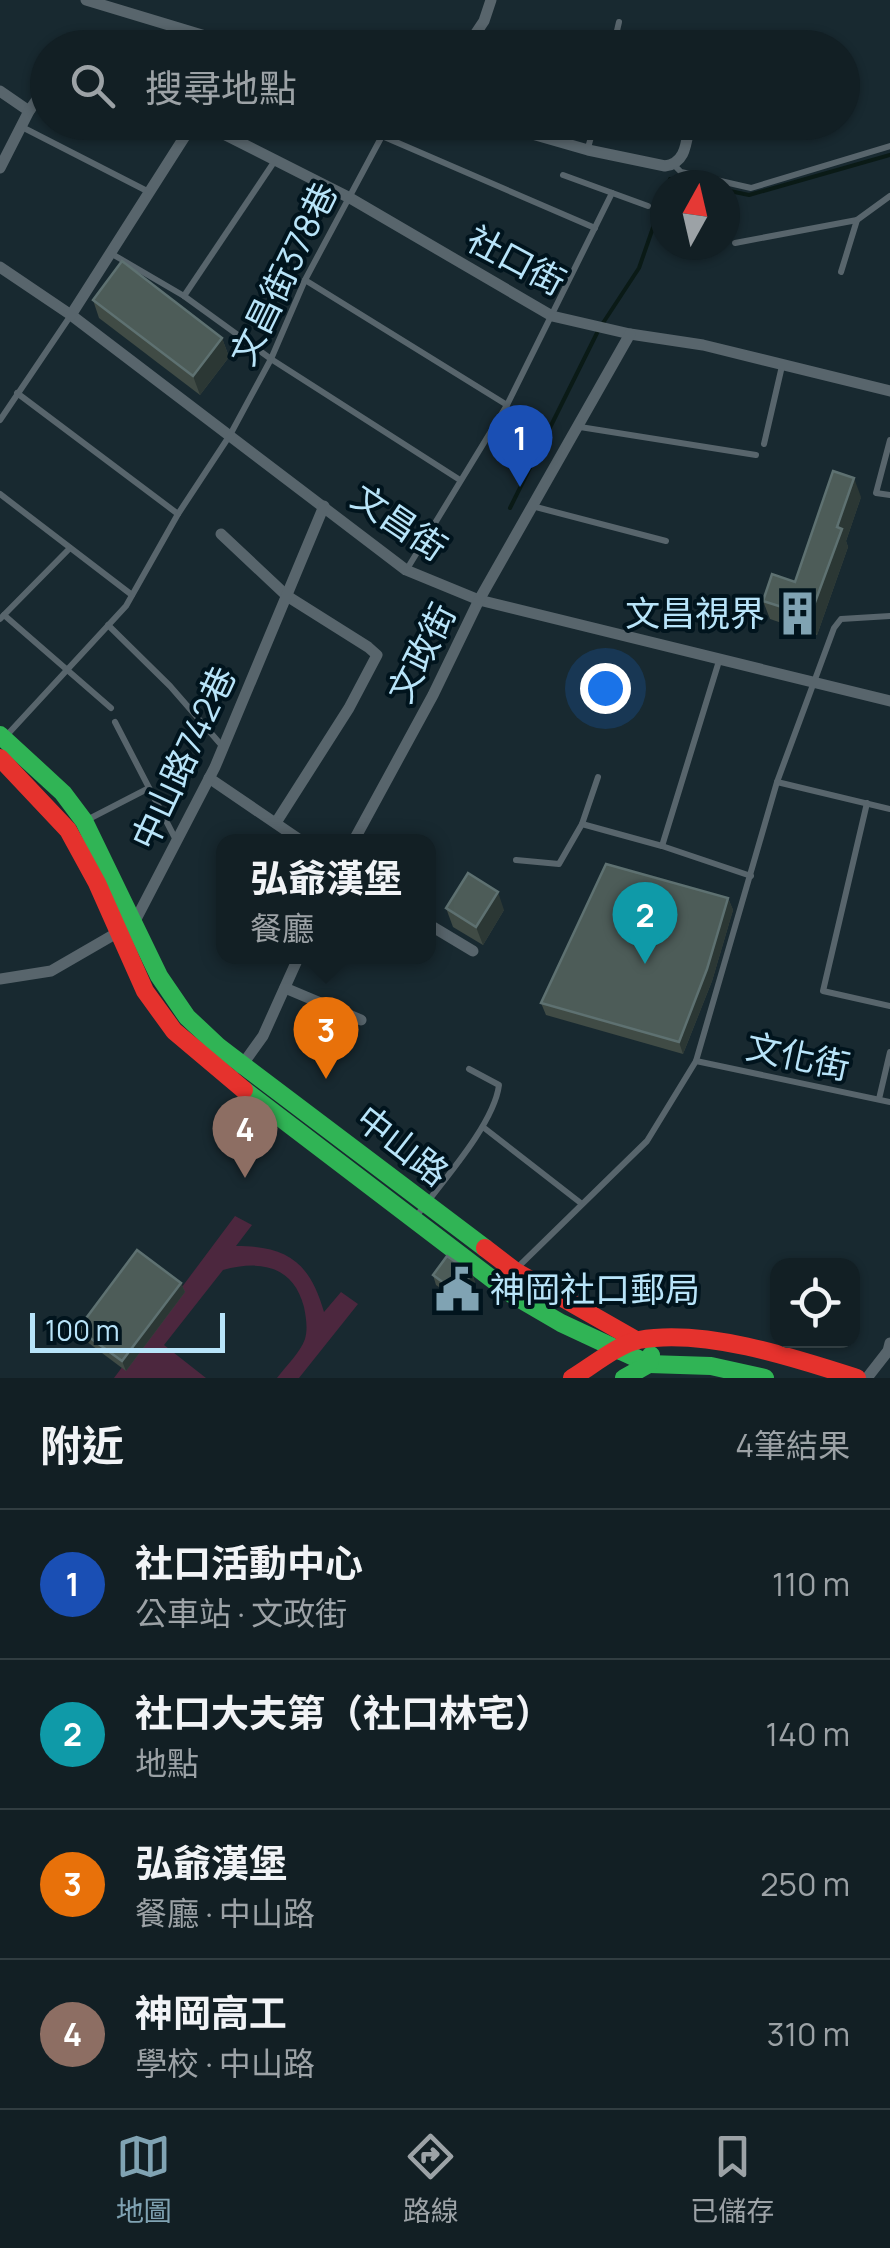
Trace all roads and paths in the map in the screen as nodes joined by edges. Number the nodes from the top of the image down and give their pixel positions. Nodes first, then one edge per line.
1 (86, 0) edge
2 (491, 0) edge
3 (619, 22) dead end
4 (186, 30) edge
5 (478, 30) edge
6 (617, 30) edge
7 (0, 91) edge
8 (29, 111) joint
9 (21, 127) junction
10 (30, 132) edge
11 (46, 140) edge
12 (185, 140) edge
13 (232, 140) edge
14 (380, 140) edge
15 (391, 140) edge
16 (553, 140) edge
17 (590, 140) edge
18 (686, 140) edge
19 (890, 146) edge
20 (588, 150) junction
21 (274, 162) junction
22 (674, 165) junction
23 (0, 168) edge
24 (563, 175) dead end
25 (150, 193) junction
26 (612, 193) junction
27 (890, 196) edge
28 (350, 198) junction
29 (648, 206) dead end
30 (857, 220) junction
31 (595, 228) junction
32 (740, 241) edge
33 (112, 254) junction
34 (0, 268) edge
35 (841, 272) dead end
36 (305, 280) junction
37 (184, 296) junction
38 (71, 315) junction
39 (552, 316) junction
40 (630, 334) junction
41 (271, 360) junction
42 (783, 365) junction
43 (890, 391) edge
44 (17, 392) junction
45 (507, 405) junction
46 (0, 420) edge
47 (580, 427) junction
48 (230, 434) junction
49 (890, 440) edge
50 (764, 444) dead end
51 (756, 455) dead end
52 (460, 480) junction
53 (890, 496) edge
54 (2, 500) edge
55 (324, 506) junction
56 (531, 506) junction
57 (178, 514) junction
58 (222, 534) dead end
59 (666, 541) dead end
60 (70, 548) junction
61 (406, 570) junction
62 (132, 595) junction
63 (287, 596) junction
64 (479, 600) junction
65 (890, 616) edge
66 (2, 617) edge
67 (108, 625) junction
68 (720, 658) junction
69 (68, 669) junction
70 (813, 681) junction
71 (890, 701) edge
72 (111, 708) dead end
73 (115, 722) dead end
74 (2, 736) edge
75 (223, 747) junction
76 (0, 758) edge
77 (598, 777) dead end
78 (209, 778) junction
79 (777, 782) junction
80 (149, 788) junction
81 (867, 804) junction
82 (890, 809) edge
83 (277, 821) junction
84 (84, 822) junction
85 (582, 824) junction
86 (294, 834) edge
87 (358, 834) edge
88 (177, 841) junction
89 (662, 846) junction
90 (516, 860) dead end
91 (751, 876) junction
92 (134, 923) junction
93 (436, 929) edge
94 (118, 935) junction
95 (473, 951) dead end
96 (296, 964) edge
97 (0, 979) edge
98 (285, 988) junction
99 (890, 1006) edge
100 (361, 1020) dead end
101 (890, 1052) edge
102 (696, 1061) junction
103 (243, 1063) junction
104 (470, 1068) dead end
105 (231, 1080) junction
106 (878, 1099) junction
107 (890, 1102) edge
108 (483, 1127) junction
109 (582, 1204) junction
110 (420, 1212) junction
111 (514, 1271) junction
112 (890, 1343) edge
113 (637, 1344) junction
114 (649, 1364) junction
115 (572, 1378) edge
116 (624, 1378) edge
117 (764, 1378) edge
118 (857, 1378) edge
119 (867, 1378) edge

1 - 4 street
2 - 5 street
3 - 6 lane
7 - 8 street
8 - 9 street
9 - 10 lane
9 - 23 street
11 - 25 lane
12 - 25 street
13 - 21 street, 社口街
14 - 28 lane, 文昌街378巷
15 - 31 lane
16 - 20 street
17 - 20 lane
18 - 22 street
19 - 22 lane
20 - 22 street
21 - 28 street, 社口街
21 - 37 lane
24 - 26 lane
25 - 33 street
26 - 29 lane
26 - 31 lane
27 - 30 lane
28 - 36 lane, 文昌街378巷
28 - 39 street, 社口街
30 - 32 lane
30 - 35 lane
31 - 39 lane
33 - 37 lane
33 - 38 street
34 - 38 street, 文昌街
36 - 41 lane, 文昌街378巷
36 - 45 lane
37 - 41 lane
38 - 44 lane
38 - 48 street, 文昌街
39 - 40 street, 社口街
39 - 45 lane
40 - 42 street, 社口街
40 - 47 street, 文政街
41 - 48 lane, 文昌街378巷
41 - 52 lane
42 - 43 street, 社口街
42 - 50 lane
44 - 46 lane
44 - 57 lane
45 - 52 lane
47 - 51 lane
47 - 56 street, 文政街
48 - 55 street, 文昌街
48 - 57 lane, 文昌街378巷
49 - 53 lane
52 - 61 lane
54 - 60 lane
55 - 61 street, 文昌街
55 - 63 street, 中山路742巷
56 - 59 lane
56 - 64 street, 文政街
57 - 62 lane, 文昌街378巷
58 - 63 street
60 - 62 lane
60 - 66 lane
61 - 64 street, 文昌街
62 - 67 lane, 文昌街378巷
63 - 75 street, 中山路742巷
63 - 83 street
64 - 68 street, 文昌街
64 - 87 street, 文政街
65 - 70 lane
66 - 69 lane
67 - 69 lane, 文昌街378巷
67 - 75 lane
68 - 70 street, 文昌街
68 - 89 lane
69 - 72 lane
69 - 74 lane, 文昌街378巷
70 - 71 street, 文昌街
70 - 79 lane
73 - 80 lane
74 - 84 street, 中山路
75 - 78 street, 中山路742巷
76 - 94 street, 中山路
77 - 85 lane
78 - 83 street
78 - 88 street, 中山路742巷
79 - 81 lane
79 - 91 lane
80 - 84 lane
80 - 88 lane
81 - 82 lane
81 - 99 lane
83 - 86 street
84 - 92 street, 中山路
85 - 89 lane
85 - 90 lane
88 - 92 street, 中山路742巷
89 - 91 lane
91 - 102 lane
92 - 94 street, 中山路742巷
92 - 103 street, 中山路
93 - 95 street
94 - 97 street, 中山路742巷
94 - 105 street, 中山路
96 - 98 street
98 - 100 street
98 - 103 street
101 - 106 lane
102 - 106 lane, 文化街
102 - 109 lane
103 - 105 street
103 - 110 street, 中山路
104 - 108 lane
105 - 110 street, 中山路
106 - 107 lane, 文化街
108 - 109 lane
108 - 110 lane
109 - 111 lane
110 - 111 street, 中山路
110 - 113 street, 中山路
111 - 113 street, 中山路
112 - 119 street
113 - 114 street, 中山路
113 - 114 street
113 - 115 street
113 - 118 street, 中山路
114 - 116 street
114 - 117 street, 中山路

